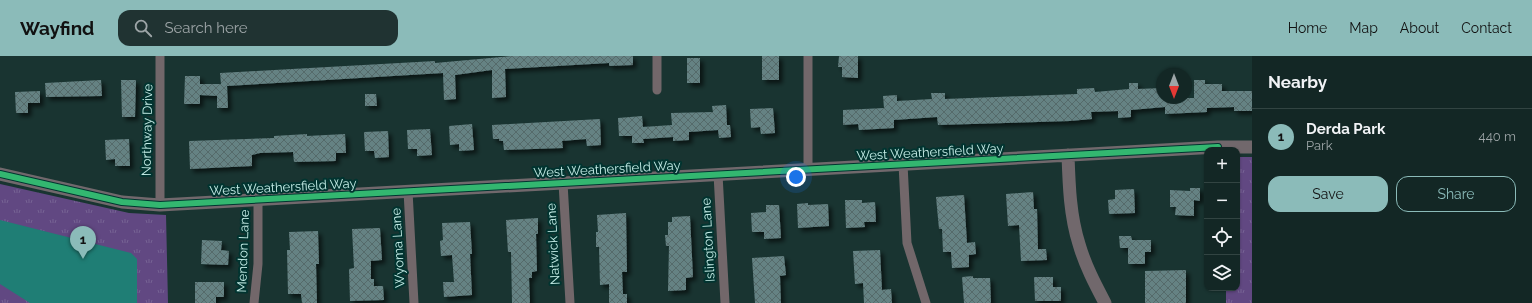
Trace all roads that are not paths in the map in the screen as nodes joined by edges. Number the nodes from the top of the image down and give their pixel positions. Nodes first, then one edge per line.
1 (160, 56) edge
2 (657, 56) edge
3 (808, 56) edge
4 (657, 90) dead end
5 (1252, 147) edge
6 (1068, 155) junction
7 (902, 164) junction
8 (808, 170) junction
9 (0, 174) edge
10 (718, 174) junction
11 (563, 183) junction
12 (408, 191) junction
13 (258, 200) junction
14 (160, 205) junction
15 (254, 303) edge
16 (414, 303) edge
17 (570, 303) edge
18 (725, 303) edge
19 (926, 303) edge
20 (1105, 303) edge

1 - 14 street, Northway Drive
2 - 4 street
3 - 8 street
5 - 6 street, West Weathersfield Way
6 - 7 street, West Weathersfield Way
6 - 20 street
7 - 8 street, West Weathersfield Way
7 - 19 street
8 - 10 street, West Weathersfield Way
9 - 14 street, West Weathersfield Way
10 - 11 street, West Weathersfield Way
10 - 18 street, Islington Lane
11 - 12 street, West Weathersfield Way
11 - 17 street, Natwick Lane
12 - 13 street, West Weathersfield Way
12 - 16 street, Wyoma Lane
13 - 14 street, West Weathersfield Way
13 - 15 street, Mendon Lane

